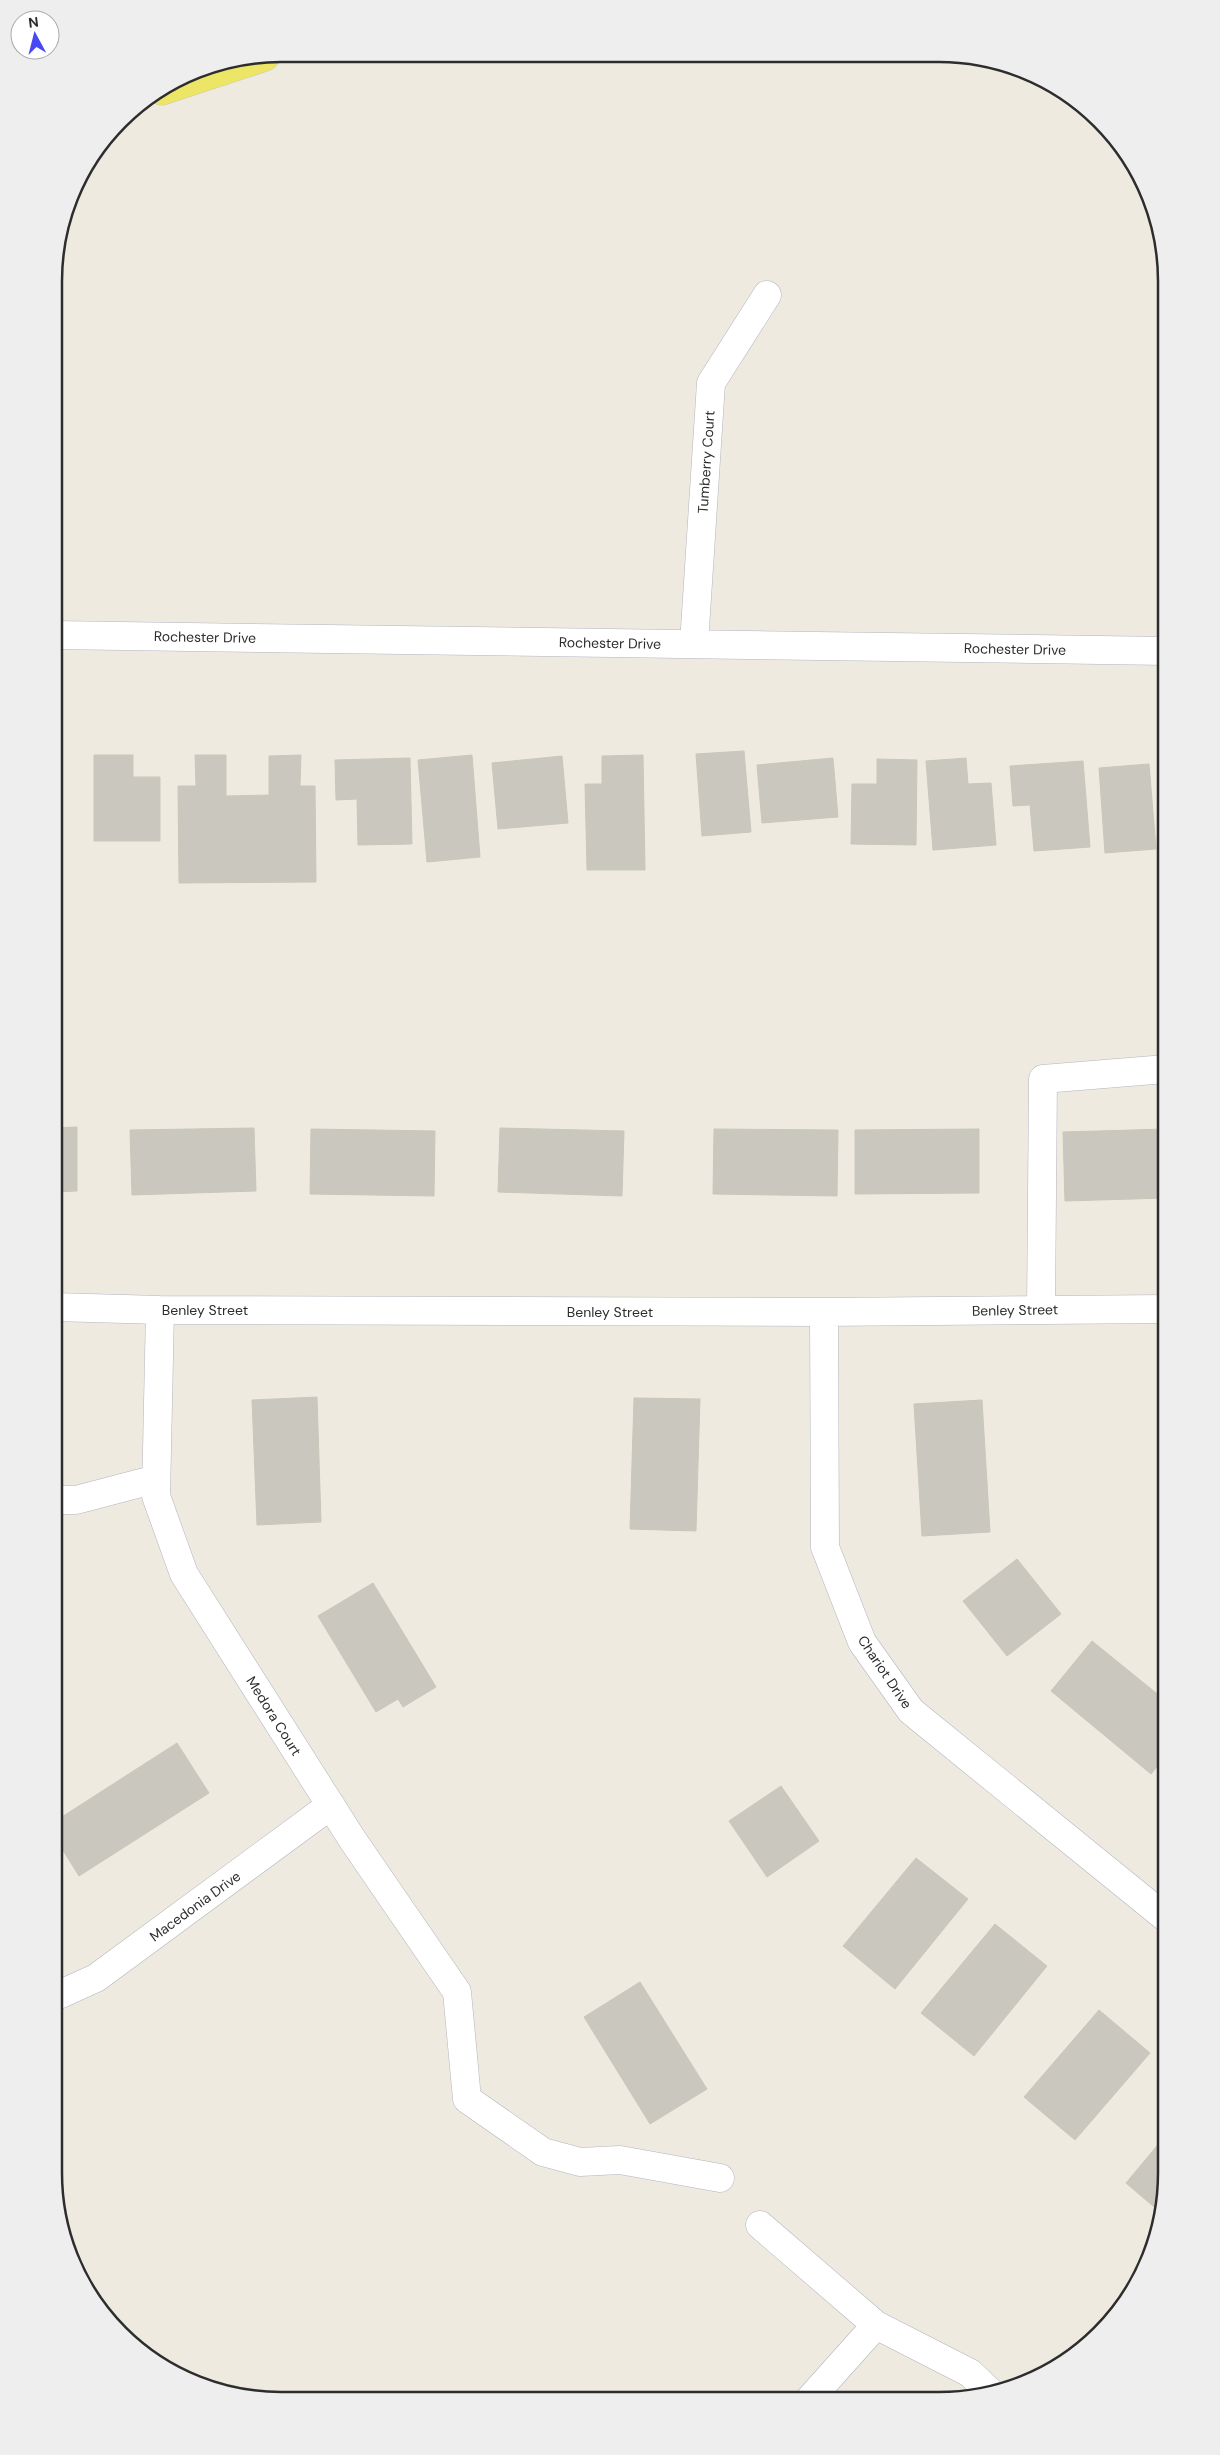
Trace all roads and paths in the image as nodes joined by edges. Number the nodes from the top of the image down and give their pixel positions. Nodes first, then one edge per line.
1 (227, 70) edge
2 (197, 79) edge
3 (766, 295) dead end
4 (62, 635) edge
5 (694, 644) junction
6 (1158, 651) edge
7 (1158, 1070) edge
8 (62, 1307) edge
9 (1158, 1309) edge
10 (160, 1310) junction
11 (1041, 1310) junction
12 (824, 1312) junction
13 (156, 1479) junction
14 (62, 1500) edge
15 (331, 1806) junction
16 (1158, 1912) edge
17 (62, 1993) edge
18 (720, 2178) dead end
19 (760, 2225) dead end
20 (876, 2325) junction
21 (985, 2387) edge
22 (816, 2392) edge

1 - 2 main road
3 - 5 street, Tumberry Court
4 - 5 street, Rochester Drive
5 - 6 street, Rochester Drive
7 - 11 street
8 - 10 street, Benley Street
9 - 11 street, Benley Street
10 - 12 street, Benley Street
10 - 13 street, Medora Court
11 - 12 street, Benley Street
12 - 16 street, Chariot Drive
13 - 14 street
13 - 15 street, Medora Court
15 - 17 street, Macedonia Drive
15 - 18 street, Medora Court
19 - 20 street
20 - 21 street
20 - 22 street

